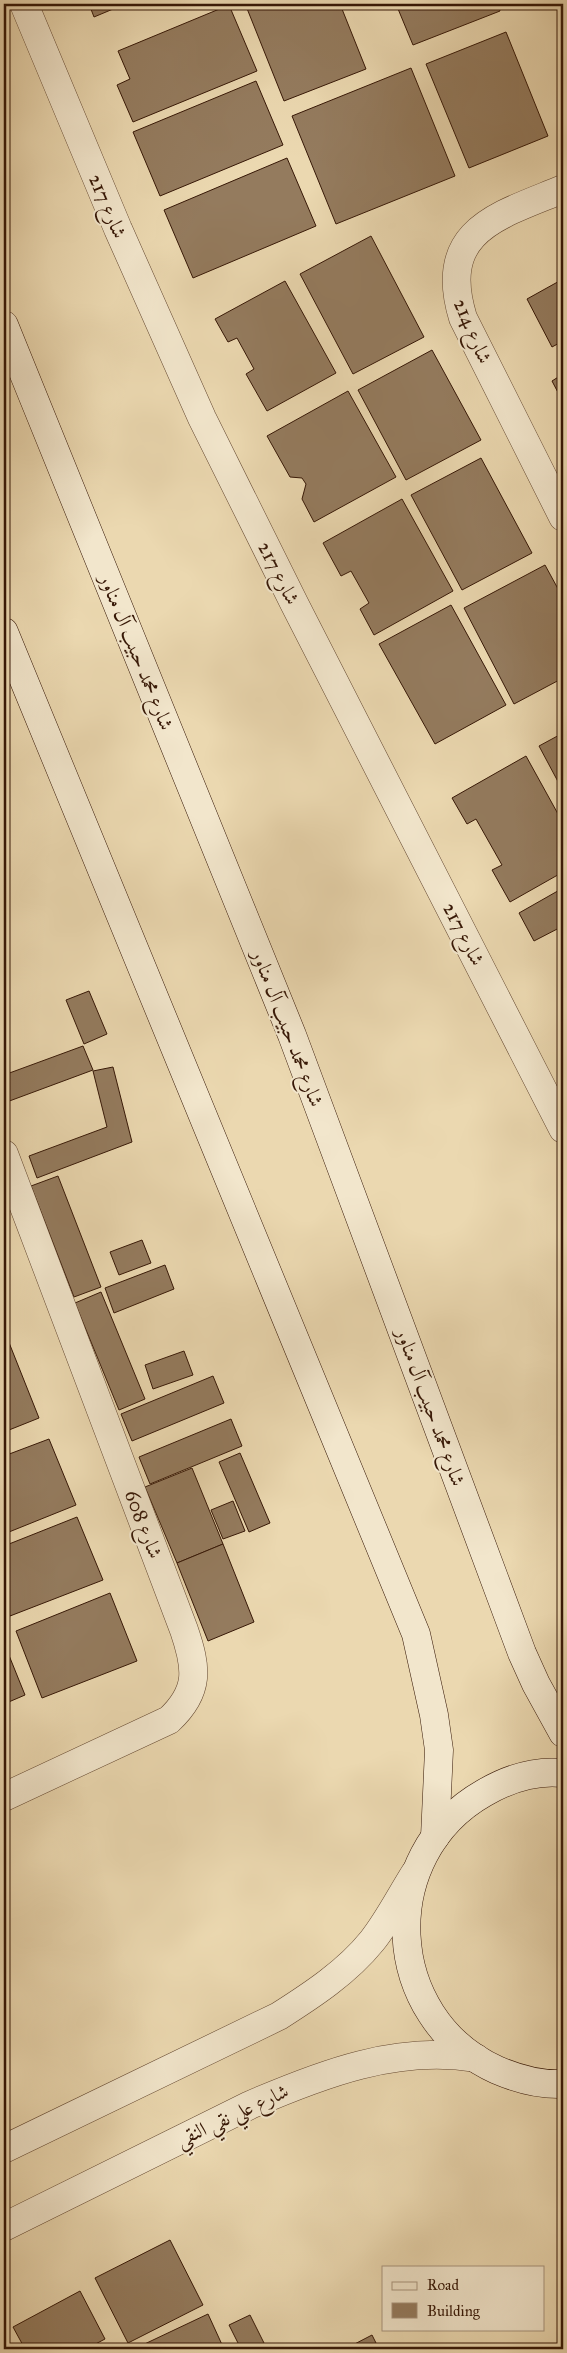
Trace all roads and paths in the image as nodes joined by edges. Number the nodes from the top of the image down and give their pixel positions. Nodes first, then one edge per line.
1 (24, 4) edge
2 (563, 189) edge
3 (4, 325) edge
4 (563, 517) edge
5 (4, 632) edge
6 (563, 1129) edge
7 (4, 1154) edge
8 (563, 1733) edge
9 (563, 1773) edge
10 (4, 1797) edge
11 (435, 1837) junction
12 (416, 1871) junction
13 (476, 2058) junction
14 (561, 2087) edge
15 (4, 2150) edge
16 (4, 2228) edge

1 - 6 street, شارع 217
2 - 4 street, شارع 214
3 - 8 street, شارع محمد حبيب آل مناور
5 - 11 street
7 - 10 street, شارع 608
9 - 11 street
11 - 12 street
12 - 13 street
12 - 15 street
13 - 14 street
13 - 16 street, شارع علي نقي النقي

